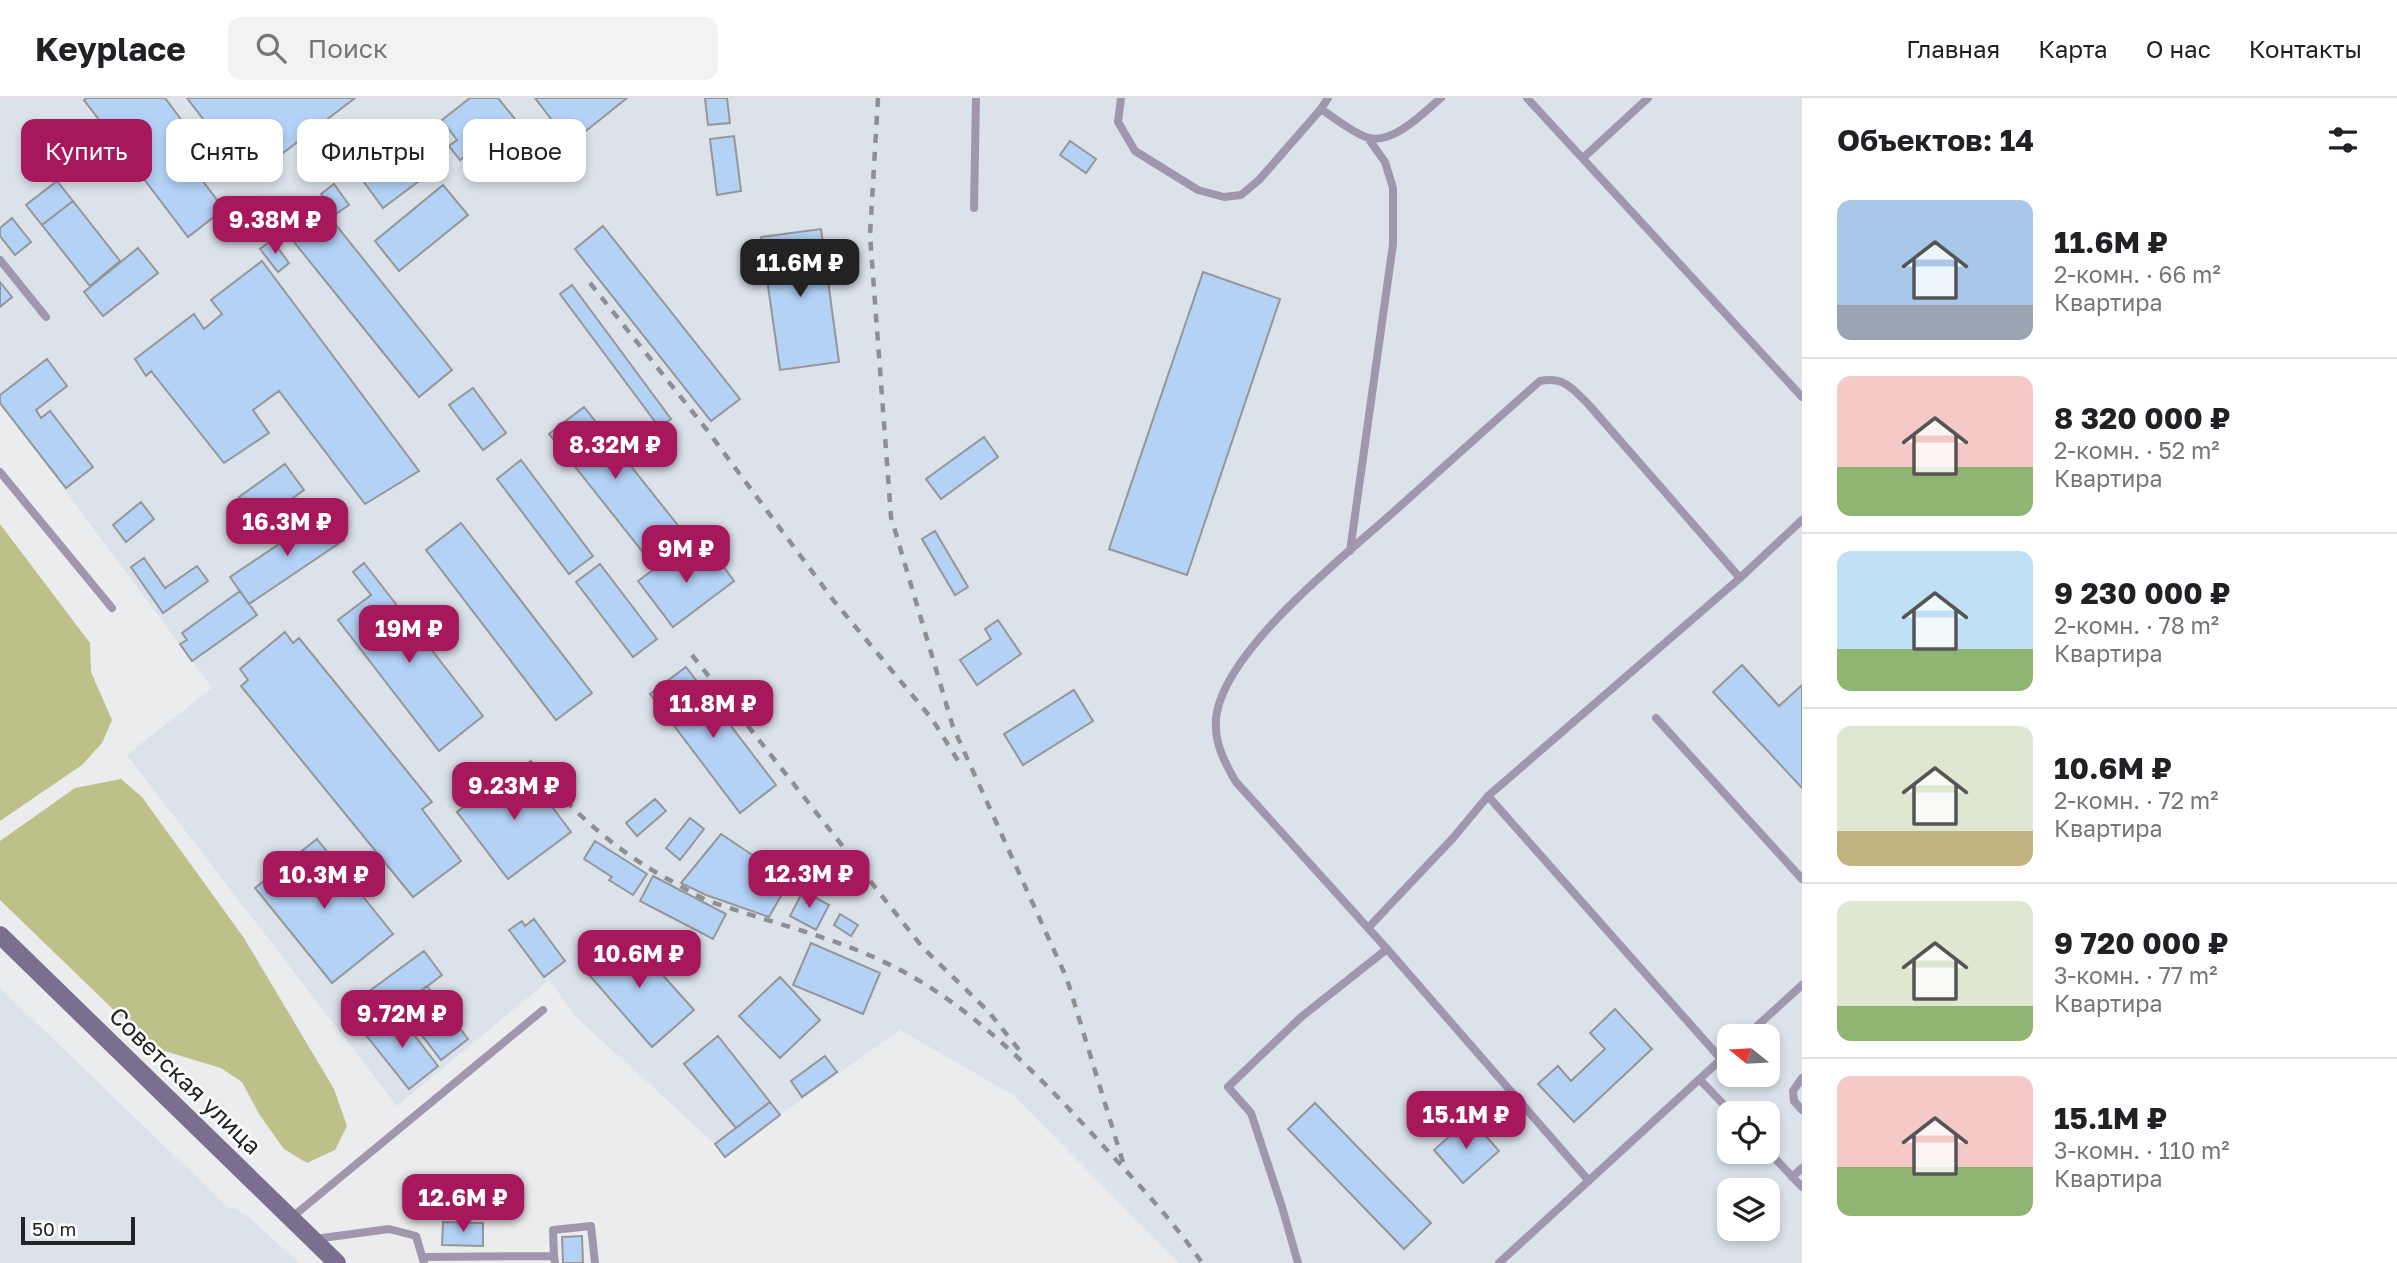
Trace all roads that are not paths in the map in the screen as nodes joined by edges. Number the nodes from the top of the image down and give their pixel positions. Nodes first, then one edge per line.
1 (976, 98) edge
2 (1121, 98) edge
3 (1441, 98) edge
4 (1527, 98) edge
5 (1648, 98) edge
6 (1326, 99) edge
7 (1321, 109) junction
8 (1368, 138) junction
9 (1583, 158) junction
10 (974, 208) dead end
11 (0, 260) edge
12 (46, 317) dead end
13 (1802, 397) edge
14 (0, 472) edge
15 (1802, 520) edge
16 (1350, 551) junction
17 (1740, 579) junction
18 (112, 608) dead end
19 (1656, 718) dead end
20 (1489, 796) junction
21 (1802, 879) edge
22 (1368, 928) junction
23 (0, 934) edge
24 (1387, 949) junction
25 (1802, 985) edge
26 (543, 1010) dead end
27 (1759, 1024) edge
28 (1717, 1054) edge
29 (1717, 1063) edge
30 (1802, 1078) edge
31 (1700, 1080) junction
32 (1720, 1101) edge
33 (1802, 1110) edge
34 (1780, 1164) edge
35 (1802, 1168) edge
36 (1792, 1177) junction
37 (1589, 1181) junction
38 (1802, 1187) edge
39 (291, 1218) junction
40 (313, 1240) junction
41 (555, 1259) edge
42 (424, 1260) edge
43 (337, 1263) edge
44 (595, 1263) edge
45 (1298, 1263) edge
46 (1499, 1263) edge

1 - 10 lane
2 - 7 lane
3 - 8 lane
4 - 9 lane
5 - 9 lane
6 - 7 lane
7 - 8 lane
8 - 16 lane
9 - 13 lane
11 - 12 lane
14 - 18 lane
15 - 17 lane
16 - 17 lane
16 - 22 lane
17 - 20 lane
19 - 21 lane
20 - 22 lane
20 - 28 lane
22 - 24 lane
23 - 39 street, Советская улица
24 - 37 lane
24 - 45 lane
25 - 27 lane
26 - 39 lane
29 - 31 lane
30 - 33 lane
31 - 32 lane
31 - 37 lane
34 - 36 lane
35 - 36 lane
36 - 38 lane
37 - 46 lane
39 - 40 street, Советская улица
40 - 42 lane
40 - 43 street, Советская улица
41 - 42 lane
41 - 44 lane

